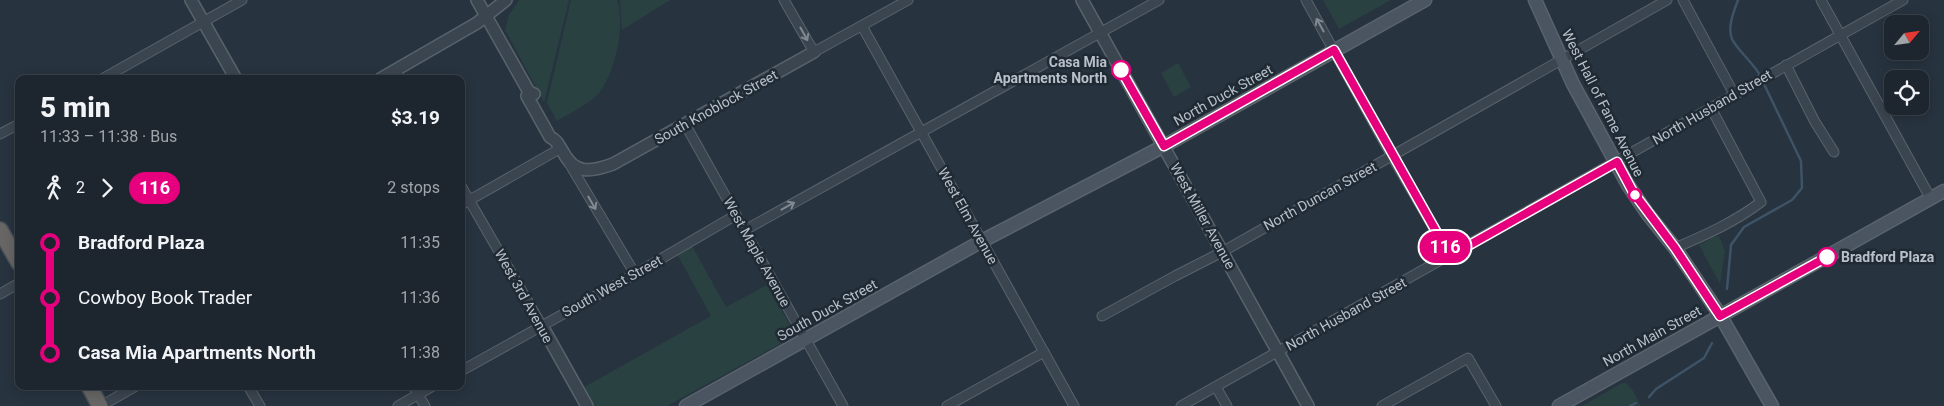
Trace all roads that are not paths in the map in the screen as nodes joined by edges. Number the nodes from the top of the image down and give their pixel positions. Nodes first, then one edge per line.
1 (190, 0) edge
2 (242, 0) edge
3 (477, 0) edge
4 (506, 0) edge
5 (784, 0) edge
6 (908, 0) edge
7 (1082, 0) edge
8 (1159, 0) edge
9 (1306, 0) edge
10 (1425, 0) edge
11 (1534, 0) edge
12 (1667, 0) edge
13 (1683, 0) edge
14 (1821, 0) edge
15 (1903, 0) edge
16 (486, 16) junction
17 (203, 22) junction
18 (862, 26) junction
19 (1100, 32) junction
20 (1840, 35) junction
21 (1334, 50) junction
22 (814, 52) junction
23 (1562, 60) junction
24 (1786, 64) junction
25 (398, 74) edge
26 (109, 75) edge
27 (234, 75) edge
28 (1734, 94) junction
29 (1711, 108) junction
30 (685, 124) junction
31 (15, 126) edge
32 (921, 132) junction
33 (0, 134) edge
34 (558, 144) junction
35 (1164, 146) junction
36 (1834, 152) dead end
37 (1392, 156) junction
38 (568, 161) junction
39 (1617, 162) junction
40 (1944, 191) edge
41 (1931, 199) junction
42 (465, 202) edge
43 (736, 215) junction
44 (0, 230) edge
45 (745, 230) junction
46 (982, 241) junction
47 (1675, 248) junction
48 (1222, 252) junction
49 (15, 256) edge
50 (1450, 256) junction
51 (635, 274) junction
52 (15, 285) edge
53 (0, 294) edge
54 (1102, 316) dead end
55 (1720, 316) junction
56 (542, 326) junction
57 (806, 339) junction
58 (1044, 352) junction
59 (1278, 352) junction
60 (465, 369) edge
61 (1216, 386) junction
62 (90, 390) edge
63 (129, 390) edge
64 (250, 390) edge
65 (415, 390) edge
66 (427, 390) edge
67 (418, 395) junction
68 (100, 406) edge
69 (260, 406) edge
70 (398, 406) edge
71 (425, 406) edge
72 (586, 406) edge
73 (686, 406) edge
74 (843, 406) edge
75 (947, 406) edge
76 (1074, 406) edge
77 (1181, 406) edge
78 (1227, 406) edge
79 (1308, 406) edge
80 (1382, 406) edge
81 (1496, 406) edge
82 (1559, 406) edge
83 (1772, 406) edge

1 - 17 street
2 - 17 street
3 - 16 street
4 - 16 street
5 -> 22 street
6 - 18 street, South Knoblock Street
7 - 19 street, West Miller Avenue
8 - 19 street
21 -> 9 street
10 - 21 main road, North Duck Street
11 - 23 main road, West Hall of Fame Avenue
12 - 23 street, North Duncan Street
13 - 28 street
14 - 20 street
15 - 20 street, North Husband Street
16 - 25 street
16 - 34 street
17 - 26 street
17 - 27 street
18 - 22 street, South Knoblock Street
18 - 32 street, West Elm Avenue
19 - 32 street
19 - 35 street, West Miller Avenue
20 - 24 street, North Husband Street
20 - 41 street
21 - 35 main road, North Duck Street
21 - 37 street
22 - 30 street, South Knoblock Street
23 - 37 street, North Duncan Street
23 - 39 main road, West Hall of Fame Avenue
24 - 28 street, North Husband Street
24 - 36 street
28 - 29 street, North Husband Street
29 - 39 street, North Husband Street
29 - 47 street
30 - 38 street, South Knoblock Street
30 - 43 street, West Maple Avenue
31 - 33 street
45 -> 32 street
32 - 46 street, West Elm Avenue
34 - 38 street
34 - 42 street
35 - 46 main road, North Duck Street
35 - 48 street, West Miller Avenue
37 - 48 street, North Duncan Street
37 - 50 street
38 -> 51 street
39 - 47 main road, West Hall of Fame Avenue
39 - 50 street, North Husband Street
40 - 41 main road, North Main Street
41 - 55 main road, North Main Street
42 - 56 street, West 3rd Avenue
43 - 45 street, West Maple Avenue
43 - 51 street, South West Street
44 - 49 highway
45 - 57 street, West Maple Avenue
46 - 57 main road, South Duck Street
46 - 58 street, West Elm Avenue
47 - 55 main road, West Hall of Fame Avenue
48 - 54 street, North Duncan Street
48 - 59 street, West Miller Avenue
50 - 59 street, North Husband Street
51 - 56 street, South West Street
52 - 53 street
55 - 82 main road, North Main Street
55 - 83 main road, West Hall of Fame Avenue
56 - 60 street, South West Street
56 - 72 street, West 3rd Avenue
57 - 73 main road, South Duck Street
57 - 74 street, West Maple Avenue
58 - 75 street
58 - 76 street, West Elm Avenue
59 - 61 street, North Husband Street
59 - 79 street, West Miller Avenue
61 - 77 street, North Husband Street
61 - 78 street
62 - 68 highway
63 - 68 street
64 - 69 street
65 - 67 street
66 - 67 street
67 - 70 street
67 - 71 street
80 - 81 street

